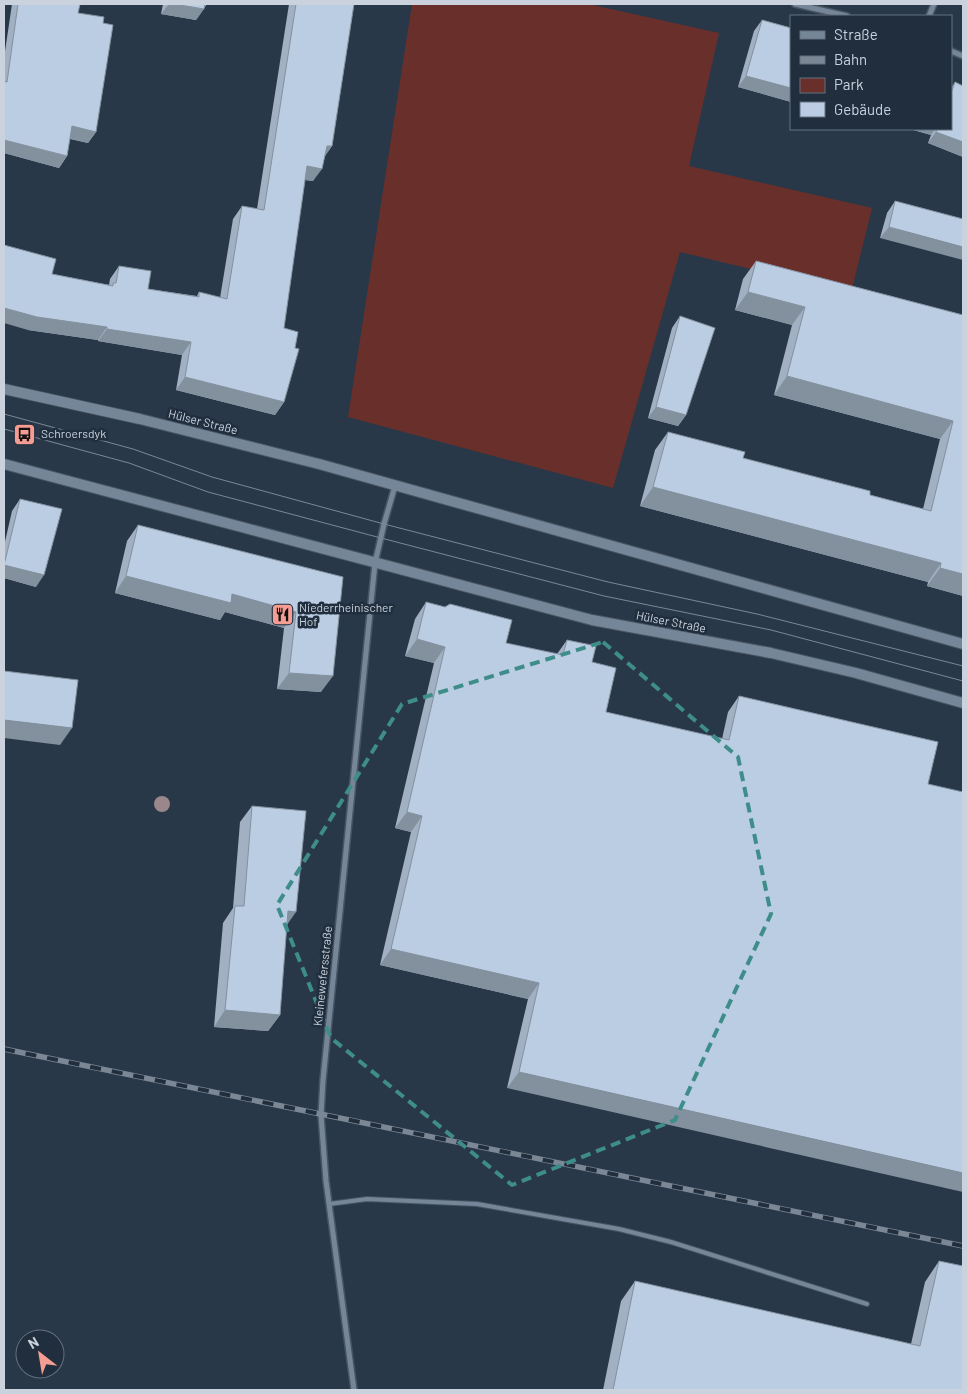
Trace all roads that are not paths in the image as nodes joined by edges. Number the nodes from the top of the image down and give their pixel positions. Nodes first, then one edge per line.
1 (795, 4) edge
2 (843, 15) edge
3 (4, 389) edge
4 (4, 464) edge
5 (395, 486) junction
6 (375, 563) junction
7 (963, 644) edge
8 (963, 703) edge
9 (329, 1204) junction
10 (868, 1304) dead end
11 (354, 1390) edge

1 - 2 street
3 - 5 street, Hülser Straße
4 - 6 street, Hülser Straße
5 - 6 street
5 - 7 street, Hülser Straße
6 - 8 street, Hülser Straße
6 - 9 street, Kleinewefersstraße
9 - 10 lane
9 - 11 street, Kleinewefersstraße

